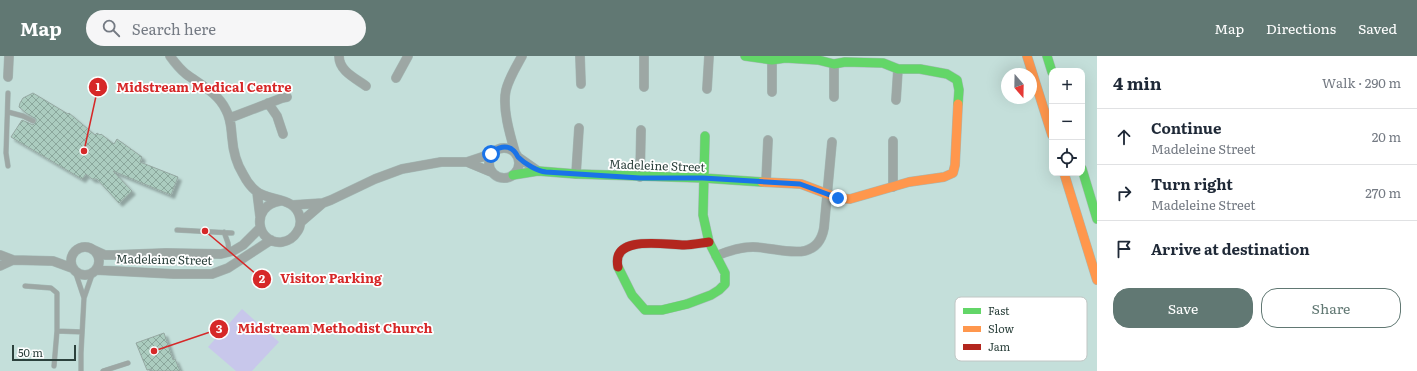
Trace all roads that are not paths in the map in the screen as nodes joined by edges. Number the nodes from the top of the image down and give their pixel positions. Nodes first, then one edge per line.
1 (9, 56) edge
2 (170, 56) edge
3 (339, 56) edge
4 (408, 56) edge
5 (522, 56) edge
6 (580, 56) edge
7 (644, 56) edge
8 (708, 56) edge
9 (715, 56) edge
10 (745, 56) edge
11 (1027, 56) edge
12 (1047, 56) edge
13 (772, 60) junction
14 (834, 64) junction
15 (1051, 68) edge
16 (898, 69) junction
17 (8, 77) dead end
18 (396, 78) dead end
19 (580, 84) dead end
20 (366, 86) dead end
21 (644, 87) dead end
22 (707, 89) dead end
23 (772, 92) dead end
24 (8, 93) dead end
25 (287, 97) dead end
26 (834, 97) dead end
27 (896, 100) dead end
28 (268, 103) junction
29 (8, 112) junction
30 (230, 118) junction
31 (33, 121) dead end
32 (1049, 126) edge
33 (579, 128) dead end
34 (508, 129) junction
35 (642, 130) dead end
36 (283, 134) dead end
37 (705, 136) dead end
38 (768, 140) dead end
39 (893, 141) dead end
40 (832, 142) dead end
41 (495, 151) junction
42 (517, 154) junction
43 (467, 162) junction
44 (8, 166) dead end
45 (538, 171) junction
46 (492, 172) junction
47 (513, 174) junction
48 (576, 174) junction
49 (1065, 176) edge
50 (1084, 176) edge
51 (640, 178) junction
52 (703, 178) junction
53 (766, 182) junction
54 (893, 187) junction
55 (257, 192) junction
56 (827, 194) junction
57 (280, 201) junction
58 (323, 203) junction
59 (293, 205) junction
60 (260, 216) junction
61 (1097, 219) edge
62 (301, 222) junction
63 (260, 228) junction
64 (177, 230) dead end
65 (224, 232) junction
66 (232, 232) dead end
67 (270, 240) junction
68 (708, 242) junction
69 (94, 250) junction
70 (74, 252) junction
71 (228, 252) junction
72 (0, 255) edge
73 (716, 256) junction
74 (13, 260) junction
75 (53, 261) junction
76 (0, 266) edge
77 (74, 269) junction
78 (94, 271) junction
79 (1097, 280) edge
80 (25, 286) dead end
81 (84, 298) junction
82 (57, 331) junction
83 (82, 332) junction
84 (128, 364) dead end
85 (54, 366) dead end
86 (81, 371) edge
87 (103, 371) edge

1 - 17 street
2 - 30 street
3 - 20 street
4 - 18 street
5 - 34 street
6 - 19 street
7 - 21 street
8 - 9 street
8 - 22 street
10 - 13 street
11 - 32 street
12 - 15 street
13 - 14 street
13 - 23 street
14 - 16 street
14 - 26 street
16 - 27 street
16 - 54 street, Madeleine Street
24 - 29 lane
25 - 28 street
28 - 30 street
28 - 36 street
29 - 31 lane
29 - 44 lane
30 - 55 street
33 - 48 street
34 - 41 street
34 - 42 street
35 - 51 street
37 - 52 street
38 - 53 street
39 - 54 street
40 - 56 street
41 - 42 street
41 - 43 street, Madeleine Street
41 - 46 street
42 - 45 street
42 - 47 street
43 - 46 street, Madeleine Street
43 - 58 street, Madeleine Street
45 - 47 street, Madeleine Street
45 - 48 street, Madeleine Street
46 - 47 street, Madeleine Street
48 - 51 street, Madeleine Street
49 - 79 street
50 - 61 street
51 - 52 street, Madeleine Street
52 - 53 street, Madeleine Street
52 - 68 street
53 - 56 street, Madeleine Street
54 - 56 street, Madeleine Street
55 - 57 street, Madeleine Street
55 - 60 street
56 - 73 street
57 - 59 street, Madeleine Street
57 - 60 street
58 - 59 street, Madeleine Street
58 - 62 street, Madeleine Street
59 - 62 street
60 - 63 street
62 - 67 street, Madeleine Street
63 - 67 street
63 - 71 street, Madeleine Street
64 - 65 lane
65 - 66 lane
65 - 71 lane
67 - 78 street, Madeleine Street
68 - 73 street
68 - 73 street
69 - 70 street, Madeleine Street
69 - 71 street, Madeleine Street
69 - 78 street, Madeleine Street
70 - 75 street, Madeleine Street
70 - 77 street
72 - 74 street, Madeleine Street
74 - 75 street, Madeleine Street
74 - 76 street, Madeleine Street
75 - 77 street, Madeleine Street
77 - 78 street, Madeleine Street
77 - 81 lane
78 - 81 lane
80 - 82 lane
81 - 83 lane
82 - 83 lane
82 - 85 lane
83 - 86 lane
84 - 87 lane

